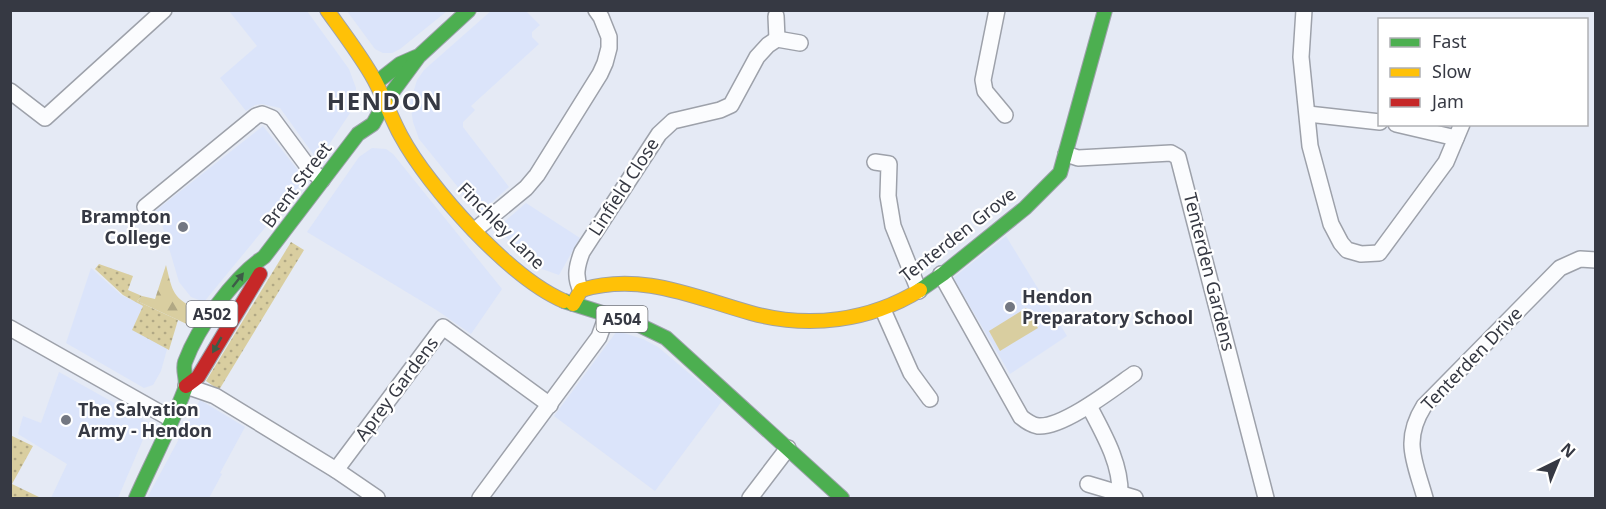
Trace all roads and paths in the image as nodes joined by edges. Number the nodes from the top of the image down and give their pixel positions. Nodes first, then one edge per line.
1 (164, 10) edge
2 (327, 10) edge
3 (469, 10) edge
4 (596, 10) edge
5 (997, 10) edge
6 (1105, 10) edge
7 (1304, 10) edge
8 (776, 16) dead end
9 (777, 39) junction
10 (800, 43) dead end
11 (419, 56) junction
12 (377, 82) junction
13 (10, 91) edge
14 (385, 102) junction
15 (1308, 114) junction
16 (1005, 115) dead end
17 (1378, 122) edge
18 (1414, 126) edge
19 (1459, 131) edge
20 (358, 134) junction
21 (405, 143) junction
22 (1066, 154) junction
23 (888, 162) dead end
24 (322, 180) junction
25 (145, 207) dead end
26 (475, 230) junction
27 (264, 257) junction
28 (1596, 260) edge
29 (941, 274) junction
30 (919, 291) junction
31 (577, 297) junction
32 (883, 310) junction
33 (607, 315) junction
34 (10, 328) edge
35 (1134, 374) dead end
36 (186, 386) junction
37 (930, 399) dead end
38 (550, 405) junction
39 (1089, 406) junction
40 (171, 418) junction
41 (788, 448) junction
42 (336, 470) junction
43 (1088, 484) dead end
44 (1120, 494) junction
45 (136, 498) edge
46 (377, 498) edge
47 (480, 498) edge
48 (750, 498) edge
49 (842, 498) edge
50 (1136, 498) edge
51 (1266, 498) edge
52 (1425, 498) edge

1 - 13 street
2 - 12 main road, A504
3 - 11 main road
4 - 26 street
5 - 16 street
6 - 22 main road, Tenterden Grove
7 - 15 street
8 - 9 street
9 - 10 street
9 - 31 street, Linfield Close
11 - 12 main road
11 - 14 main road, Brent Street
12 - 14 main road, Finchley Lane / A504
12 - 20 main road, Brent Street / A502
14 - 20 main road, Brent Street / A502
14 - 21 main road, Finchley Lane / A504
15 - 17 street
15 - 19 street
18 - 19 street
20 - 21 main road
20 - 24 main road, Brent Street / A502
21 - 26 main road, Finchley Lane / A504
22 - 29 main road, Tenterden Grove
22 - 51 street, Tenterden Gardens
23 - 30 street
24 - 25 street
24 - 27 main road, Brent Street / A502
26 - 31 main road, Finchley Lane / A504
27 -> 36 main road, Brent Street / A502
36 -> 27 main road, Brent Street / A502
28 - 52 street, Tenterden Drive
29 - 30 main road, Tenterden Grove
29 - 39 street
30 - 32 main road, Tenterden Grove
31 - 32 main road, Tenterden Grove
31 - 33 main road, Finchley Lane / A504
32 - 37 street
33 - 38 street
33 - 41 main road, Finchley Lane / A504
34 - 40 street
35 - 39 street
36 - 40 main road, Brent Street / A502
36 - 42 street
38 - 42 street, Aprey Gardens
38 - 47 street
39 - 44 street
40 - 45 main road, Brent Street / A502
41 - 48 street
41 - 49 main road, Finchley Lane / A504
42 - 46 street
43 - 44 street
44 - 50 street

